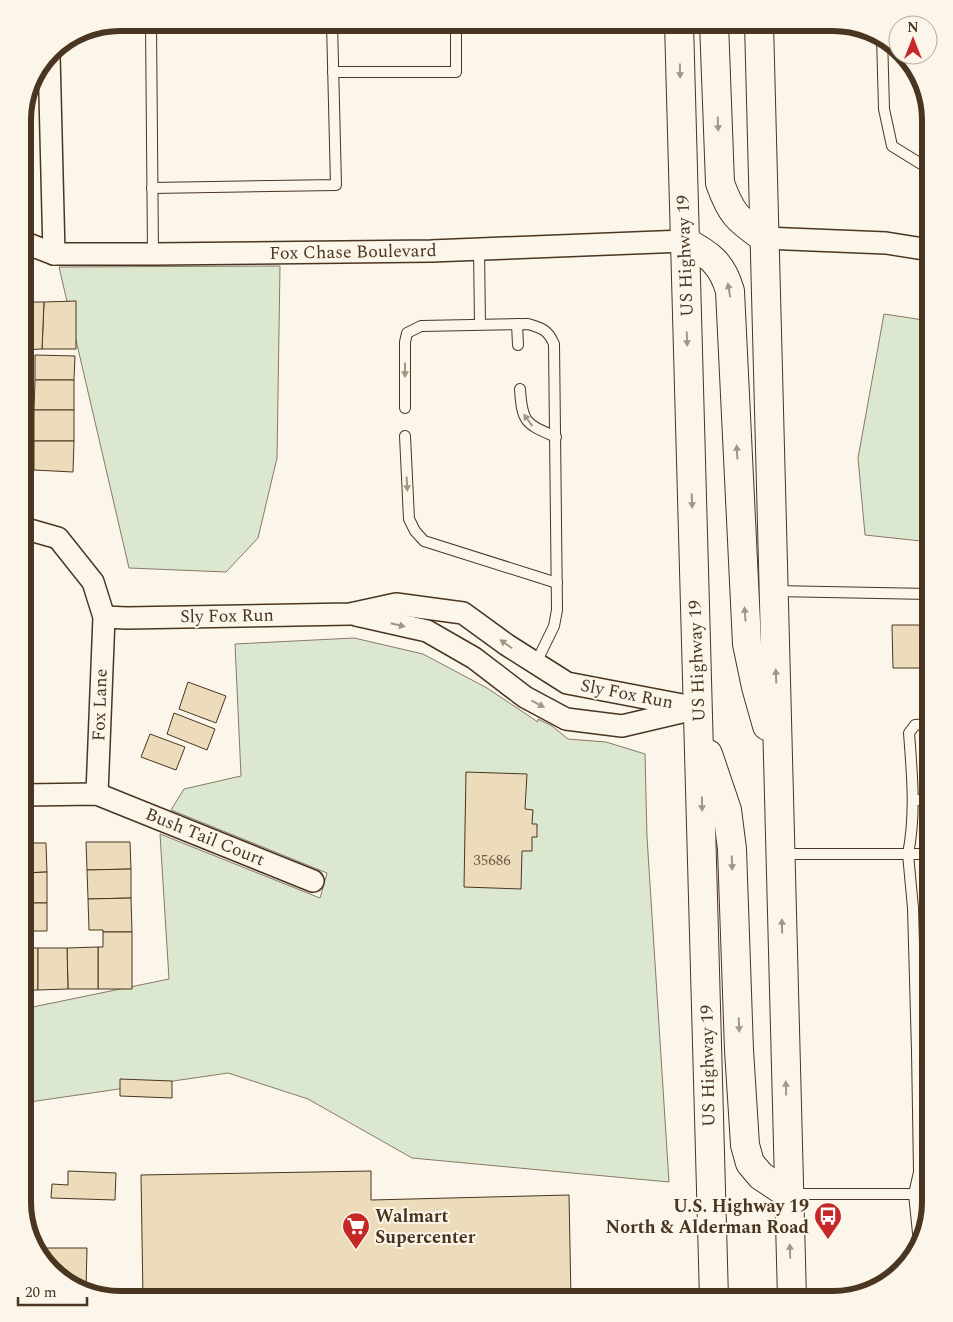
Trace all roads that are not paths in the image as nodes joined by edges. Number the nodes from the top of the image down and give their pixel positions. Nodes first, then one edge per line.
1 (151, 31) edge
2 (332, 31) edge
3 (456, 31) edge
4 (679, 31) edge
5 (714, 31) edge
6 (759, 31) edge
7 (882, 47) edge
8 (49, 67) edge
9 (333, 72) junction
10 (922, 165) edge
11 (152, 188) junction
12 (764, 238) junction
13 (684, 241) junction
14 (31, 245) edge
15 (479, 249) junction
16 (922, 249) edge
17 (54, 254) junction
18 (153, 254) junction
19 (480, 324) junction
20 (517, 324) junction
21 (518, 345) dead end
22 (520, 389) dead end
23 (405, 408) dead end
24 (405, 436) dead end
25 (556, 437) junction
26 (31, 530) edge
27 (556, 583) junction
28 (774, 591) junction
29 (922, 594) edge
30 (350, 614) junction
31 (104, 616) junction
32 (536, 664) junction
33 (699, 720) junction
34 (922, 725) edge
35 (778, 764) junction
36 (97, 794) junction
37 (31, 795) edge
38 (913, 800) junction
39 (922, 800) edge
40 (780, 854) junction
41 (908, 854) junction
42 (922, 854) edge
43 (312, 881) dead end
44 (788, 1194) junction
45 (914, 1194) junction
46 (922, 1194) edge
47 (918, 1229) edge
48 (714, 1291) edge
49 (792, 1291) edge

1 - 11 lane
2 - 9 lane
3 - 9 lane
4 -> 13 highway, US Highway 19
5 -> 12 highway
6 - 12 highway
7 - 10 lane
8 - 17 street
9 - 11 lane
11 - 18 lane
12 - 16 street
12 - 28 highway
13 - 15 street, Fox Chase Boulevard
13 -> 33 highway, US Highway 19
35 -> 13 highway
14 - 17 street, Fox Chase Boulevard
15 - 18 street, Fox Chase Boulevard
15 - 19 lane
17 - 18 street, Fox Chase Boulevard
19 - 20 lane
19 -> 23 lane
20 - 21 lane
20 - 25 lane
25 -> 22 lane
24 -> 27 lane
25 - 27 lane
26 - 31 street
27 - 32 lane
28 - 29 lane
35 -> 28 highway
30 - 31 street, Sly Fox Run
32 -> 30 street, Sly Fox Run
30 -> 33 street, Sly Fox Run
31 - 36 street, Fox Lane
32 - 33 street, Sly Fox Run
33 -> 44 highway
33 -> 48 highway, US Highway 19
34 - 38 lane
35 - 40 highway
36 - 37 street
36 - 43 street, Bush Tail Court
38 - 39 lane
38 - 41 lane
40 - 41 lane
44 -> 40 highway
41 - 42 lane
41 - 45 lane
44 - 45 lane
49 -> 44 highway
45 - 46 lane
45 - 47 lane

